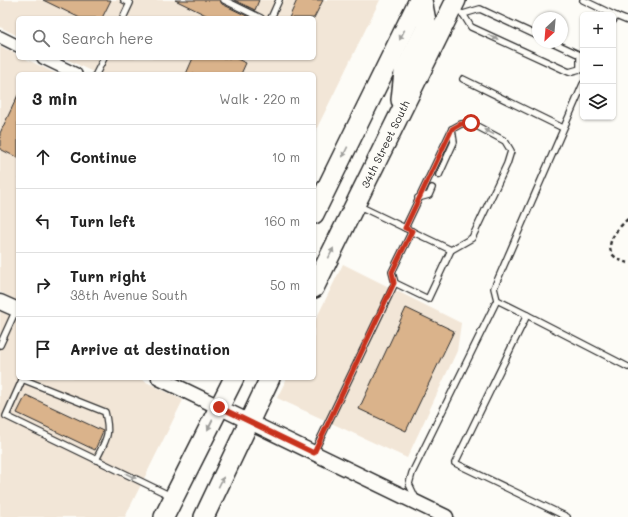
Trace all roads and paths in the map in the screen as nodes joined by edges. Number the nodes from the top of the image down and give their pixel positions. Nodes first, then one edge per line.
1 (124, 0) edge
2 (224, 0) edge
3 (279, 0) edge
4 (421, 0) edge
5 (583, 0) edge
6 (455, 6) edge
7 (604, 12) edge
8 (124, 16) edge
9 (257, 16) edge
10 (271, 16) edge
11 (616, 18) edge
12 (628, 21) edge
13 (532, 33) edge
14 (0, 37) edge
15 (16, 45) edge
16 (565, 48) edge
17 (580, 55) edge
18 (47, 60) edge
19 (103, 60) edge
20 (580, 70) edge
21 (72, 72) edge
22 (97, 72) edge
23 (463, 79) dead end
24 (580, 91) edge
25 (400, 113) junction
26 (563, 128) junction
27 (452, 129) junction
28 (439, 175) dead end
29 (432, 188) dead end
30 (319, 191) edge
31 (418, 198) junction
32 (355, 204) junction
33 (316, 205) edge
34 (628, 220) edge
35 (405, 228) junction
36 (412, 231) junction
37 (451, 250) junction
38 (628, 263) edge
39 (394, 283) junction
40 (316, 284) edge
41 (497, 300) junction
42 (0, 302) edge
43 (16, 310) edge
44 (16, 312) edge
45 (527, 316) junction
46 (0, 345) edge
47 (628, 367) edge
48 (21, 380) edge
49 (27, 380) edge
50 (163, 380) edge
51 (233, 380) edge
52 (269, 380) edge
53 (219, 407) junction
54 (250, 422) junction
55 (314, 453) junction
56 (96, 460) junction
57 (174, 497) junction
58 (417, 503) junction
59 (443, 516) edge
60 (164, 517) edge
61 (204, 517) edge
62 (567, 517) edge

1 - 8 lane
2 - 9 lane
3 - 10 lane
4 - 25 highway
4 -> 30 highway
5 - 7 lane
6 - 13 lane
6 -> 20 lane
6 - 25 highway, 34th Street South
11 - 12 lane
14 - 15 street
16 - 17 lane
18 - 21 street
19 - 22 lane
23 - 26 lane
24 - 26 lane
25 - 32 highway, 34th Street South
26 - 41 lane
27 - 28 lane
27 - 31 lane
37 -> 27 lane
29 - 31 lane
30 - 33 highway
31 - 35 lane
32 - 35 lane
40 -> 32 highway, 34th Street South
34 - 38 path
35 - 36 lane
36 - 37 lane
36 - 39 lane
37 - 39 lane
39 - 55 lane
41 - 45 lane
41 - 58 lane
42 - 43 street
44 - 46 lane
45 - 47 lane
45 - 62 lane
48 - 56 lane
49 - 56 lane
50 - 53 street
51 - 53 highway
52 - 54 highway
53 - 54 street
53 -> 57 highway
54 - 55 street
61 -> 54 highway
55 - 58 street
56 -> 57 lane
57 - 60 highway
58 - 59 street

